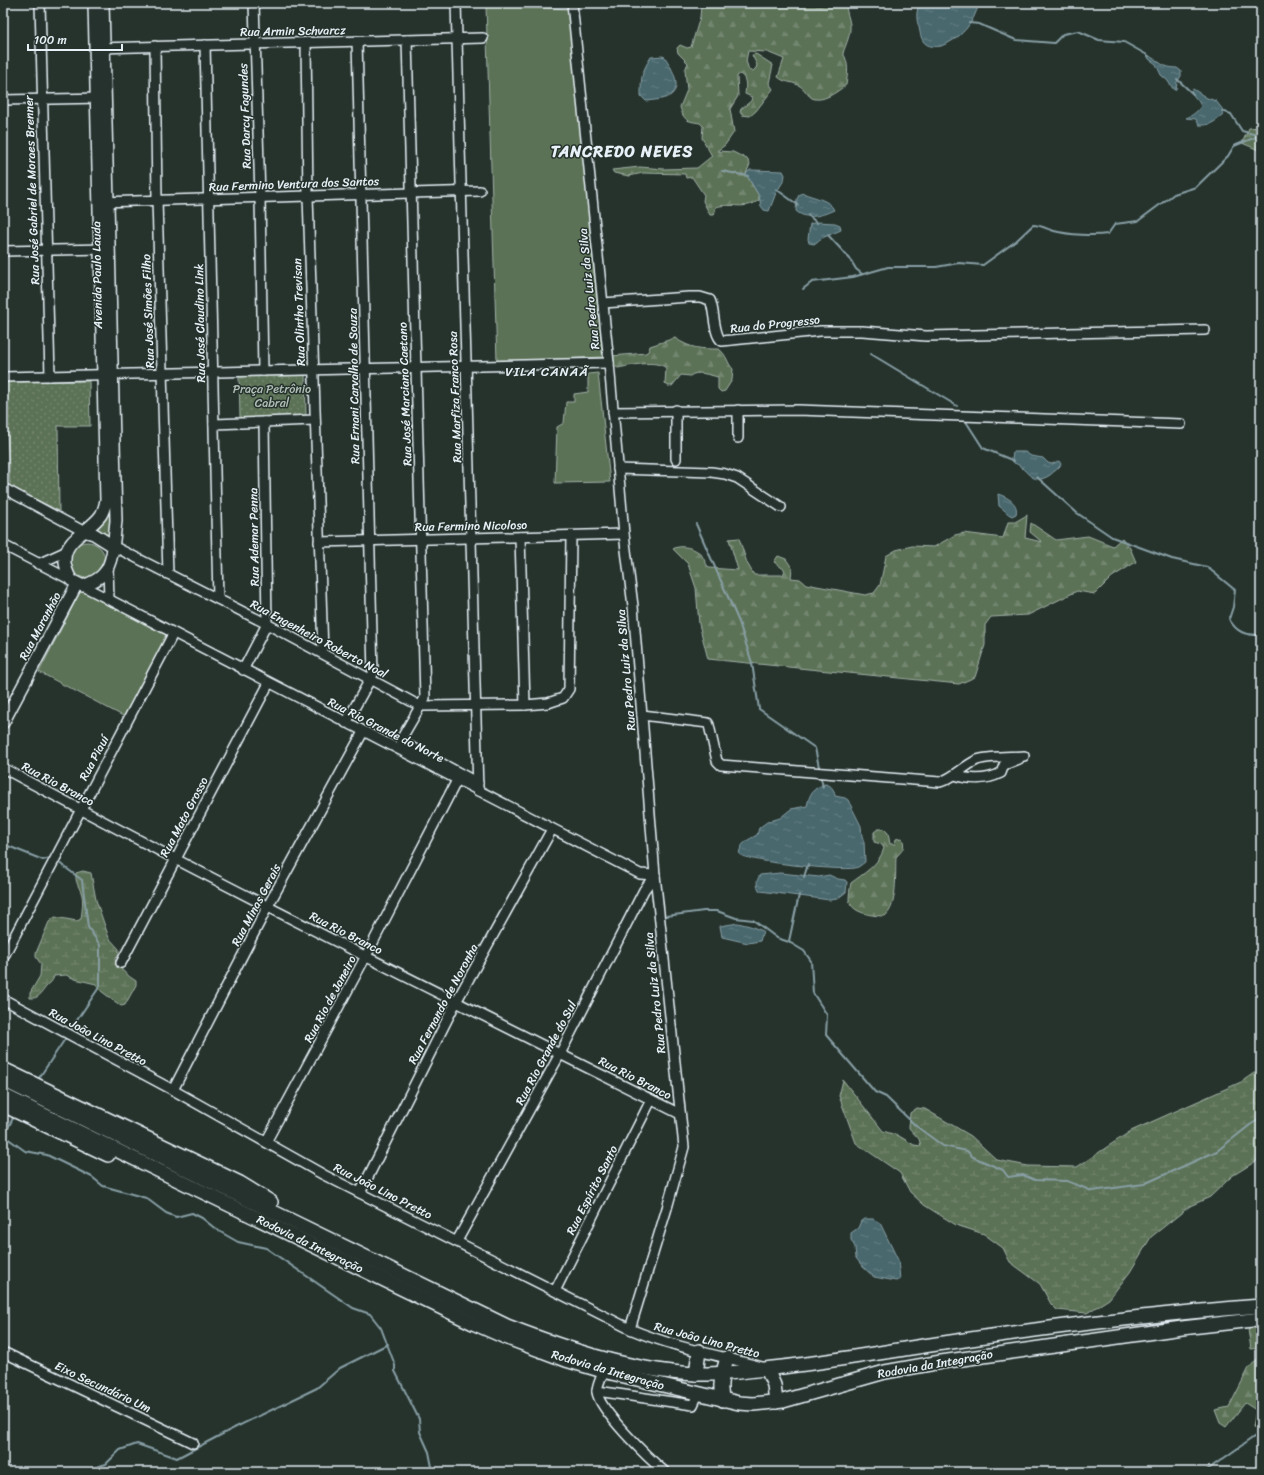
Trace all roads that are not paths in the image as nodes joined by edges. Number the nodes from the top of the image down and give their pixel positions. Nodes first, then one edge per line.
1 (40, 3) edge
2 (94, 3) edge
3 (103, 3) edge
4 (254, 3) edge
5 (456, 3) edge
6 (572, 3) edge
7 (483, 38) dead end
8 (458, 39) junction
9 (407, 40) junction
10 (357, 41) junction
11 (306, 43) junction
12 (255, 44) junction
13 (205, 45) junction
14 (155, 46) junction
15 (100, 48) junction
16 (101, 98) junction
17 (42, 99) junction
18 (3, 100) edge
19 (480, 191) dead end
20 (462, 192) junction
21 (411, 193) junction
22 (361, 195) junction
23 (308, 196) junction
24 (260, 197) junction
25 (209, 199) junction
26 (157, 200) junction
27 (103, 202) junction
28 (104, 249) junction
29 (46, 250) junction
30 (3, 251) edge
31 (603, 303) junction
32 (1205, 330) dead end
33 (609, 363) junction
34 (466, 367) junction
35 (416, 368) junction
36 (365, 369) junction
37 (313, 370) junction
38 (264, 371) junction
39 (213, 372) junction
40 (162, 374) junction
41 (108, 375) junction
42 (50, 376) junction
43 (3, 377) edge
44 (676, 410) junction
45 (738, 410) junction
46 (613, 412) junction
47 (315, 420) junction
48 (264, 422) junction
49 (214, 424) junction
50 (1181, 424) dead end
51 (738, 438) dead end
52 (676, 459) dead end
53 (618, 469) junction
54 (3, 488) edge
55 (781, 507) dead end
56 (83, 531) junction
57 (624, 534) junction
58 (571, 536) junction
59 (520, 537) junction
60 (471, 538) junction
61 (421, 539) junction
62 (369, 540) junction
63 (319, 542) junction
64 (3, 545) edge
65 (113, 546) junction
66 (66, 551) junction
67 (38, 564) junction
68 (108, 567) junction
69 (168, 574) junction
70 (77, 583) junction
71 (109, 600) junction
72 (218, 600) junction
73 (268, 624) junction
74 (173, 634) junction
75 (323, 653) junction
76 (243, 670) junction
77 (370, 679) junction
78 (269, 683) junction
79 (525, 705) junction
80 (420, 706) junction
81 (476, 706) junction
82 (642, 716) junction
83 (3, 723) edge
84 (346, 723) junction
85 (363, 732) junction
86 (3, 768) edge
87 (955, 775) junction
88 (457, 780) junction
89 (478, 787) junction
90 (81, 810) junction
91 (552, 829) junction
92 (175, 859) junction
93 (655, 875) junction
94 (268, 906) junction
95 (366, 956) junction
96 (3, 958) edge
97 (121, 963) dead end
98 (3, 999) edge
99 (456, 1002) junction
100 (560, 1054) junction
101 (3, 1069) edge
102 (3, 1080) edge
103 (173, 1090) junction
104 (3, 1094) edge
105 (651, 1100) junction
106 (3, 1105) edge
107 (680, 1114) junction
108 (266, 1142) junction
109 (360, 1193) junction
110 (316, 1240) junction
111 (457, 1241) junction
112 (555, 1291) junction
113 (1261, 1306) edge
114 (1261, 1320) edge
115 (630, 1329) junction
116 (699, 1351) junction
117 (3, 1352) edge
118 (727, 1358) junction
119 (767, 1369) junction
120 (603, 1371) junction
121 (696, 1374) junction
122 (723, 1374) junction
123 (597, 1391) junction
124 (698, 1394) junction
125 (723, 1400) junction
126 (776, 1402) junction
127 (193, 1443) dead end
128 (665, 1472) edge

1 - 17 street, Rua José Gabriel de Moraes Brenner
2 - 15 main road, Avenida Paulo Lauda
3 - 15 main road, Avenida Paulo Lauda
4 - 12 street, Rua Darcy Fagundes
5 - 8 street, Rua Marfiza Franco Rosa
6 - 31 street, Rua Pedro Luiz da Silva
7 - 8 street, Rua Armin Schvarcz
8 - 9 street, Rua Armin Schvarcz
8 - 20 street, Rua Marfiza Franco Rosa
9 - 10 street, Rua Armin Schvarcz
9 - 21 street, Rua José Marciano Caetano
10 - 11 street, Rua Armin Schvarcz
10 - 22 street, Rua Ernani Carvalho de Souza
11 - 12 street, Rua Armin Schvarcz
11 - 23 street, Rua Olintho Trevisan
12 - 13 street, Rua Armin Schvarcz
12 - 24 street, Rua Darcy Fagundes
13 - 14 street, Rua Armin Schvarcz
13 - 25 street, Rua José Claudino Link
14 - 15 street, Rua Armin Schvarcz
14 - 26 street, Rua José Simões Filho
15 - 16 main road, Avenida Paulo Lauda
16 - 17 street
16 - 27 main road, Avenida Paulo Lauda
17 - 18 street
17 - 29 street, Rua José Gabriel de Moraes Brenner
19 - 20 street, Rua Fermino Ventura dos Santos
20 - 21 street, Rua Fermino Ventura dos Santos
20 - 34 street, Rua Marfiza Franco Rosa
21 - 22 street, Rua Fermino Ventura dos Santos
21 - 35 street, Rua José Marciano Caetano
22 - 23 street, Rua Fermino Ventura dos Santos
22 - 36 street, Rua Ernani Carvalho de Souza
23 - 24 street, Rua Fermino Ventura dos Santos
23 - 37 street, Rua Olintho Trevisan
24 - 25 street, Rua Fermino Ventura dos Santos
24 - 38 street, Rua Darcy Fagundes
25 - 26 street, Rua Fermino Ventura dos Santos
25 - 39 street, Rua José Claudino Link
26 - 27 street, Rua Fermino Ventura dos Santos
26 - 40 street, Rua José Simões Filho
27 - 28 main road, Avenida Paulo Lauda
28 - 29 street
28 - 41 main road, Avenida Paulo Lauda
29 - 30 street
29 - 42 street, Rua José Gabriel de Moraes Brenner
31 - 32 street, Rua do Progresso
31 - 33 street, Rua Pedro Luiz da Silva
33 - 34 street
33 - 46 street, Rua Pedro Luiz da Silva
34 - 35 street
34 - 60 street, Rua Marfiza Franco Rosa
35 - 36 street
35 - 61 street, Rua José Marciano Caetano
36 - 37 street
36 - 62 street, Rua Ernani Carvalho de Souza
37 - 38 street
37 - 47 street, Rua Olintho Trevisan
38 - 39 street
39 - 40 street
39 - 49 street, Rua José Claudino Link
40 - 41 street
40 - 69 street, Rua José Simões Filho
41 - 42 street
41 - 56 main road, Avenida Paulo Lauda
41 - 65 main road, Avenida Paulo Lauda
42 - 43 street
44 - 45 street
44 - 46 street
44 - 52 street
45 - 50 street
45 - 51 street
46 - 53 street, Rua Pedro Luiz da Silva
47 - 48 street
47 - 63 street, Rua Olintho Trevisan
48 - 49 street
48 - 73 street, Rua Ademar Penna
49 - 72 street, Rua José Claudino Link
53 - 55 street
53 - 57 street, Rua Pedro Luiz da Silva
54 - 56 street
56 - 65 main road
56 - 66 main road
57 - 58 street, Rua Fermino Nicoloso
57 - 82 street, Rua Pedro Luiz da Silva
58 - 59 street, Rua Fermino Nicoloso
58 - 79 street, Rua Engenheiro Roberto Noal
59 - 60 street, Rua Fermino Nicoloso
59 - 79 street
60 - 61 street, Rua Fermino Nicoloso
60 - 81 street, Rua Marfiza Franco Rosa
61 - 62 street, Rua Fermino Nicoloso
61 - 80 street, Rua José Marciano Caetano
62 - 63 street, Rua Fermino Nicoloso
62 - 77 street, Rua Ernani Carvalho de Souza
63 - 75 street, Rua Olintho Trevisan
64 - 67 street, Rua Rio Grande do Norte
65 - 68 main road
65 - 69 street, Rua Engenheiro Roberto Noal
66 - 67 street
66 - 70 main road
67 - 70 street, Rua Rio Grande do Norte
68 - 70 main road
68 - 71 street
69 - 72 street, Rua Engenheiro Roberto Noal
70 - 71 street, Rua Rio Grande do Norte
70 - 83 main road, Rua Maranhão
71 - 74 street, Rua Rio Grande do Norte
72 - 73 street, Rua Engenheiro Roberto Noal
73 - 75 street, Rua Engenheiro Roberto Noal
73 - 76 street, Rua Ademar Penna
74 - 76 street, Rua Rio Grande do Norte
74 - 90 street, Rua Piauí
75 - 77 street, Rua Engenheiro Roberto Noal
76 - 78 street, Rua Rio Grande do Norte
77 - 80 street, Rua Engenheiro Roberto Noal
77 - 84 street, Rua Ernani Carvalho de Souza
78 - 84 street, Rua Rio Grande do Norte
78 - 92 street, Rua Mato Grosso
79 - 81 street, Rua Engenheiro Roberto Noal
80 - 81 street, Rua Engenheiro Roberto Noal
80 - 89 street, Rua José Marciano Caetano
81 - 89 street, Rua Marfiza Franco Rosa
82 - 87 street
82 - 93 street, Rua Pedro Luiz da Silva
84 - 85 street, Rua Rio Grande do Norte
85 - 88 street, Rua Rio Grande do Norte
85 - 94 street, Rua Minas Gerais
86 - 90 street, Rua Rio Branco
87 - 87 street
88 - 89 street, Rua Rio Grande do Norte
88 - 95 street, Rua Rio de Janeiro
89 - 91 street, Rua Rio Grande do Norte
90 - 92 street, Rua Rio Branco
90 - 96 street, Rua Piauí
91 - 93 street, Rua Rio Grande do Norte
91 - 99 street, Rua Fernando de Noronha
92 - 94 street, Rua Rio Branco
92 - 97 street, Rua Mato Grosso
93 - 100 street, Rua Rio Grande do Sul
93 - 107 street, Rua Pedro Luiz da Silva
94 - 95 street, Rua Rio Branco
94 - 103 street, Rua Minas Gerais
95 - 99 street, Rua Rio Branco
95 - 108 street, Rua Rio de Janeiro
98 - 103 street, Rua João Lino Pretto
99 - 100 street, Rua Rio Branco
99 - 109 street, Rua Fernando de Noronha
100 - 105 street, Rua Rio Branco
100 - 111 street, Rua Rio Grande do Sul
101 - 110 highway
102 - 110 highway, Rodovia da Integração
103 - 108 street, Rua João Lino Pretto
104 - 110 highway, Rodovia da Integração
105 - 107 street, Rua Rio Branco
105 - 112 street, Rua Espírito Santo
106 - 110 highway
107 - 115 street, Rua Pedro Luiz da Silva
108 - 109 street, Rua João Lino Pretto
109 - 111 street, Rua João Lino Pretto
110 - 120 highway, Rodovia da Integração
110 - 121 highway, Rodovia da Integração
111 - 112 street, Rua João Lino Pretto
112 - 115 street, Rua João Lino Pretto
113 - 119 highway, Rodovia da Integração
114 - 126 highway, Rodovia da Integração
115 - 116 street, Rua João Lino Pretto
116 - 118 street, Rua João Lino Pretto
116 - 121 highway
117 - 127 street, Eixo Secundário Um
118 - 119 street, Rua João Lino Pretto
118 - 122 highway
119 - 122 highway, Rodovia da Integração
119 - 126 highway
120 - 123 street
120 - 124 highway, Rodovia da Integração
121 - 122 highway, Rodovia da Integração
122 - 125 highway
123 - 124 street
123 - 128 street
124 - 125 highway, Rodovia da Integração
125 - 126 highway, Rodovia da Integração

